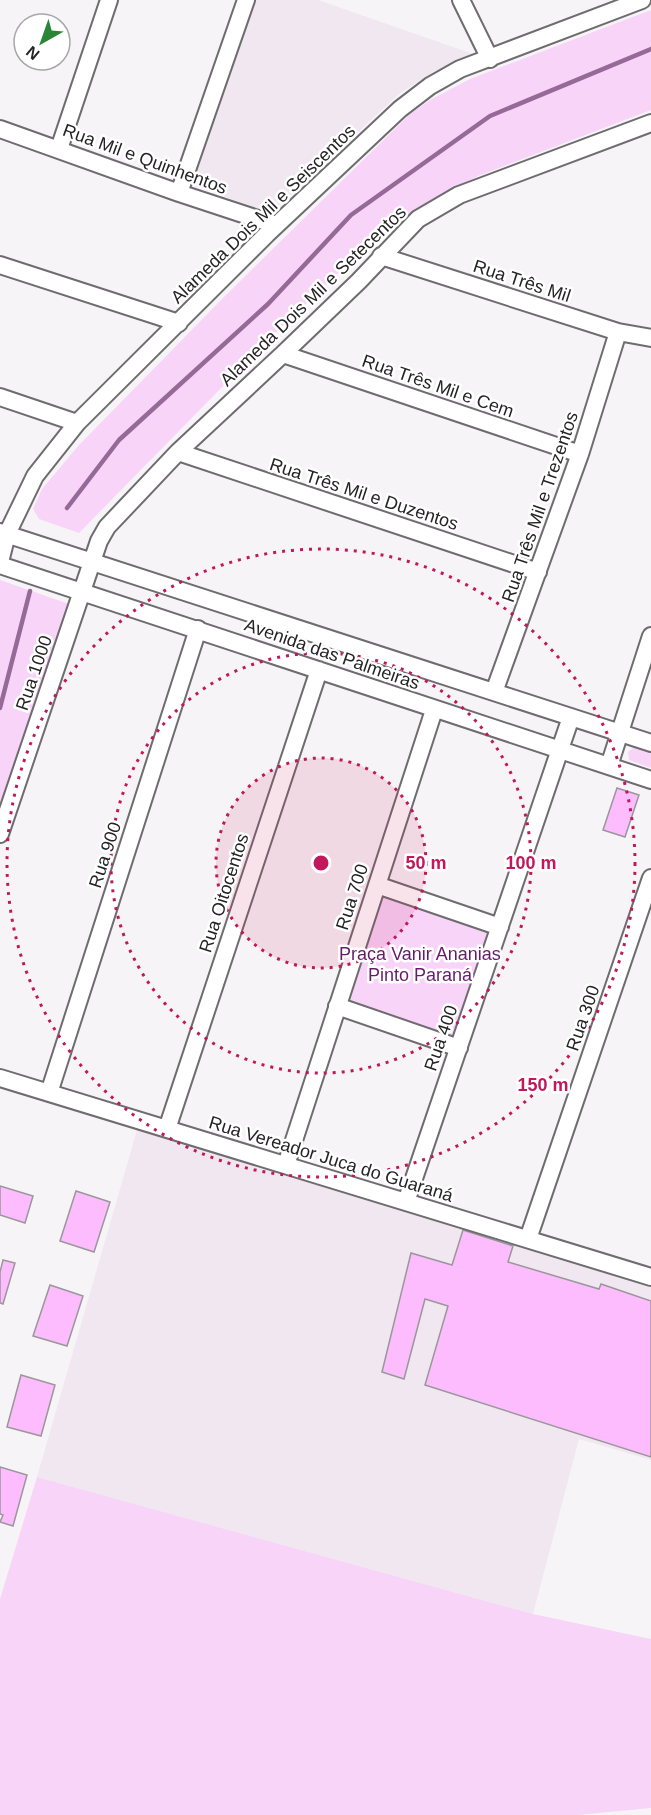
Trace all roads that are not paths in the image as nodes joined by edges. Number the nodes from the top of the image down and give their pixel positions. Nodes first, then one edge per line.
1 (109, 0) edge
2 (246, 0) edge
3 (461, 0) edge
4 (642, 0) edge
5 (605, 6) edge
6 (490, 59) junction
7 (651, 123) edge
8 (0, 129) edge
9 (59, 149) junction
10 (179, 194) junction
11 (276, 225) junction
12 (381, 256) junction
13 (0, 265) edge
14 (179, 323) junction
15 (618, 332) junction
16 (651, 338) edge
17 (283, 354) junction
18 (0, 397) edge
19 (77, 423) junction
20 (178, 452) junction
21 (580, 454) junction
22 (4, 533) edge
23 (93, 561) junction
24 (0, 563) edge
25 (538, 572) junction
26 (82, 592) junction
27 (198, 629) junction
28 (651, 636) edge
29 (319, 670) junction
30 (495, 692) junction
31 (434, 710) junction
32 (572, 717) junction
33 (620, 734) junction
34 (651, 743) edge
35 (560, 750) junction
36 (609, 766) junction
37 (651, 780) edge
38 (0, 834) edge
39 (651, 878) edge
40 (377, 885) junction
41 (500, 927) junction
42 (337, 1006) junction
43 (459, 1048) junction
44 (0, 1078) edge
45 (49, 1093) junction
46 (166, 1129) junction
47 (286, 1165) junction
48 (406, 1202) junction
49 (528, 1239) junction
50 (650, 1271) edge

1 - 9 street
2 - 10 street
3 - 6 street
4 - 5 street, Alameda Dois Mil e Seiscentos
5 - 6 street, Alameda Dois Mil e Seiscentos
6 - 11 street, Alameda Dois Mil e Seiscentos
7 - 12 street, Alameda Dois Mil e Setecentos
8 - 9 street, Rua Mil e Quinhentos
9 - 10 street, Rua Mil e Quinhentos
10 - 11 street, Rua Mil e Quinhentos
11 - 14 street, Alameda Dois Mil e Seiscentos
12 - 15 street, Rua Três Mil
12 - 17 street, Alameda Dois Mil e Setecentos
13 - 14 street
14 - 19 street, Alameda Dois Mil e Seiscentos
15 - 16 street, Rua Três Mil
15 - 21 street, Rua Três Mil e Trezentos
17 - 20 street, Alameda Dois Mil e Setecentos
17 - 21 street, Rua Três Mil e Cem
18 - 19 street
19 - 22 street, Alameda Dois Mil e Seiscentos
20 - 23 street, Alameda Dois Mil e Setecentos
20 - 25 street, Rua Três Mil e Duzentos
21 - 25 street, Rua Três Mil e Trezentos
22 - 23 street, Avenida das Palmeiras
22 - 24 street, Alameda Dois Mil e Seiscentos
23 - 26 street, Rua 1000
23 - 30 street, Avenida das Palmeiras
24 - 26 street, Avenida das Palmeiras
25 - 30 street, Rua Três Mil e Trezentos
26 - 27 street, Avenida das Palmeiras
26 - 38 street, Rua 1000
27 - 29 street, Avenida das Palmeiras
27 - 45 street, Rua 900
28 - 33 street
29 - 31 street, Avenida das Palmeiras
29 - 46 street, Rua Oitocentos
30 - 32 street, Avenida das Palmeiras
31 - 35 street, Avenida das Palmeiras
31 - 40 street, Rua 700
32 - 33 street, Avenida das Palmeiras
32 - 35 street, Rua 400
33 - 34 street, Avenida das Palmeiras
33 - 36 street
35 - 36 street, Avenida das Palmeiras
35 - 41 street, Rua 400
36 - 37 street, Avenida das Palmeiras
39 - 49 street, Rua 300
40 - 41 street
40 - 42 street, Rua 700
41 - 43 street, Rua 400
42 - 43 street
42 - 47 street, Rua 700
43 - 48 street, Rua 400
44 - 45 street, Rua Vereador Juca do Guaraná
45 - 46 street, Rua Vereador Juca do Guaraná
46 - 47 street, Rua Vereador Juca do Guaraná
47 - 48 street, Rua Vereador Juca do Guaraná
48 - 49 street, Rua Vereador Juca do Guaraná
49 - 50 street, Rua Vereador Juca do Guaraná

